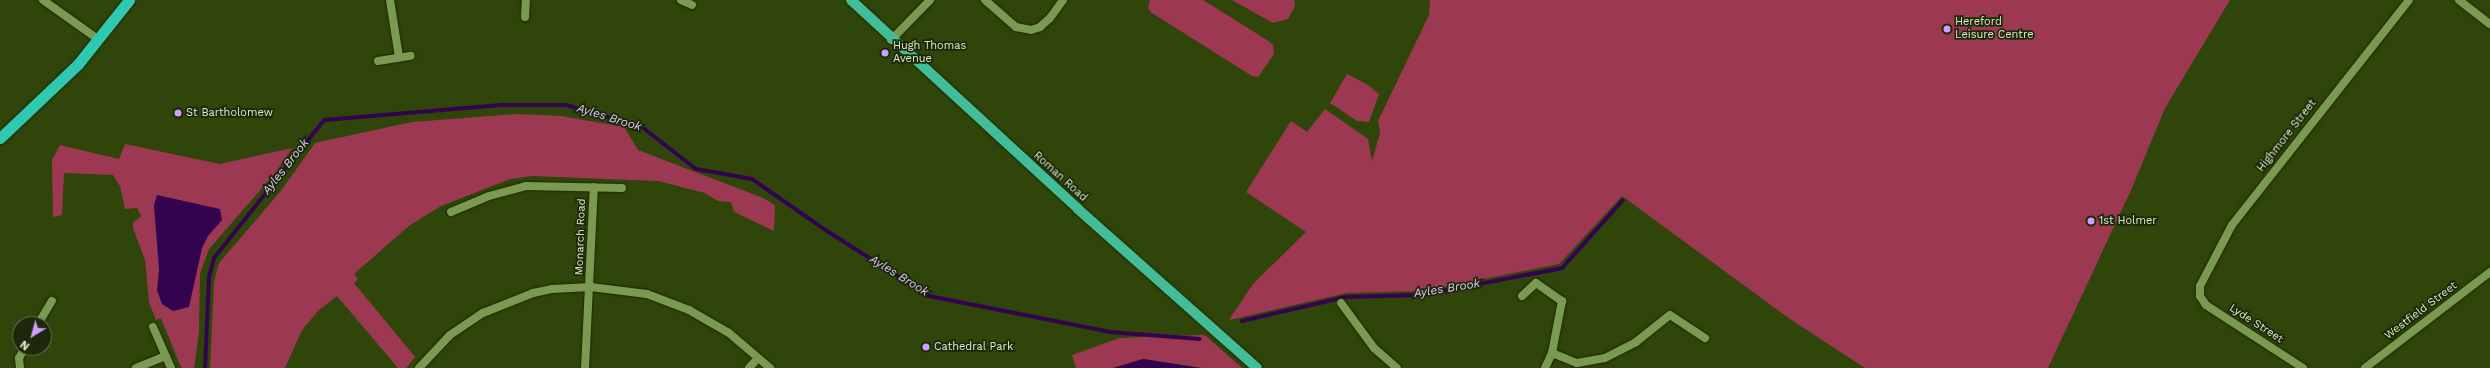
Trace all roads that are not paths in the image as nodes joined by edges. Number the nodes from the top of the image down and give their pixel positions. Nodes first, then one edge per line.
1 (43, 0) edge
2 (129, 0) edge
3 (390, 0) edge
4 (526, 0) edge
5 (681, 0) edge
6 (851, 0) edge
7 (930, 0) edge
8 (985, 0) edge
9 (1063, 0) edge
10 (2409, 0) edge
11 (2459, 0) edge
12 (692, 5) dead end
13 (525, 16) dead end
14 (2490, 24) edge
15 (99, 40) junction
16 (891, 40) junction
17 (411, 56) dead end
18 (399, 57) junction
19 (378, 61) dead end
20 (0, 138) edge
21 (594, 187) junction
22 (622, 188) dead end
23 (451, 212) dead end
24 (2490, 272) edge
25 (591, 287) junction
26 (1522, 296) dead end
27 (2200, 296) joint
28 (52, 301) dead end
29 (1341, 303) dead end
30 (43, 316) edge
31 (153, 327) dead end
32 (1705, 338) dead end
33 (1552, 353) junction
34 (20, 356) edge
35 (166, 356) junction
36 (758, 358) junction
37 (20, 368) edge
38 (136, 368) edge
39 (171, 368) edge
40 (419, 368) edge
41 (586, 368) edge
42 (749, 368) edge
43 (770, 368) edge
44 (1257, 368) edge
45 (1397, 368) edge
46 (1545, 368) edge
47 (2303, 368) edge
48 (2364, 368) edge

1 - 15 street
2 - 15 highway
3 - 18 street
4 - 13 street
5 - 12 street
6 - 16 main road, Roman Road
7 - 16 street
8 - 9 street
10 - 27 street, Highmore Street
11 - 14 street
15 - 20 highway
16 - 44 main road, Roman Road
17 - 18 street
18 - 19 street
21 - 22 street, Monarch Road
21 - 23 street, Monarch Road
21 - 25 street, Monarch Road
24 - 48 street, Westfield Street
25 - 36 street
25 - 40 street
25 - 41 street, Monarch Road
26 - 33 street
27 - 47 street, Lyde Street
28 - 30 street
29 - 45 street
31 - 35 street
32 - 33 street
33 - 46 street
34 - 37 street
35 - 38 street
35 - 39 street
36 - 42 street
36 - 43 street

